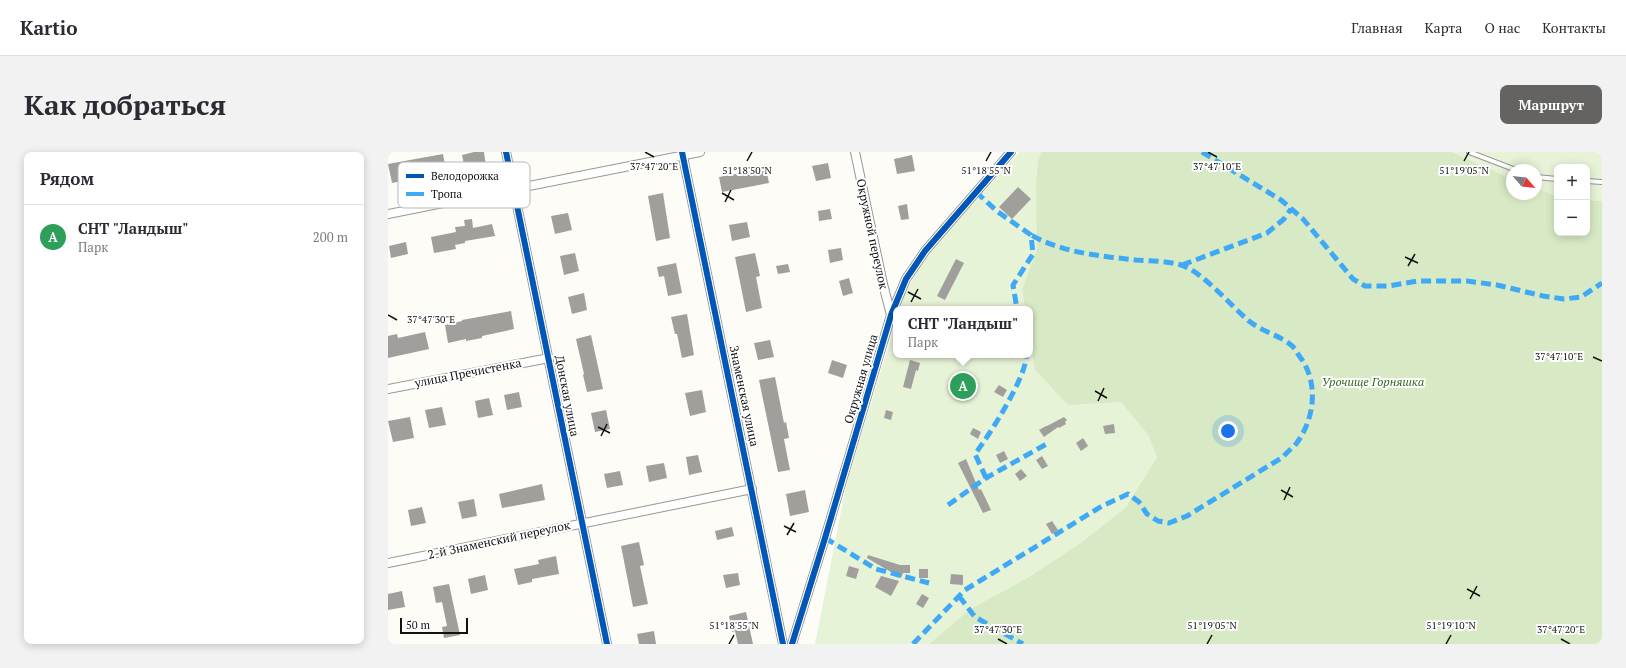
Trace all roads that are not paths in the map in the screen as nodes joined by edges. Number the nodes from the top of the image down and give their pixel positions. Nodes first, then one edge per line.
1 (506, 152) edge
2 (700, 152) edge
3 (855, 152) edge
4 (1011, 152) edge
5 (1469, 152) edge
6 (683, 154) edge
7 (508, 162) edge
8 (1506, 166) edge
9 (1542, 178) edge
10 (1554, 179) edge
11 (1590, 181) edge
12 (1602, 182) edge
13 (530, 185) edge
14 (417, 208) edge
15 (517, 208) edge
16 (388, 214) edge
17 (895, 306) edge
18 (893, 310) edge
19 (891, 315) junction
20 (549, 358) junction
21 (388, 389) edge
22 (752, 489) junction
23 (582, 523) junction
24 (388, 563) edge
25 (607, 644) edge
26 (783, 644) edge
27 (792, 644) edge

1 - 7 street, Донская улица
2 - 6 street
3 - 19 street, Окружной переулок
4 - 17 street, Окружная улица
5 - 8 lane
6 - 13 street
6 - 22 street, Знаменская улица
9 - 10 lane
11 - 12 lane
14 - 16 street
15 - 20 street, Донская улица
18 - 19 street, Окружная улица
19 - 27 street, Окружная улица
20 - 21 street, улица Пречистенка
20 - 23 street, Донская улица
22 - 23 street, 2-й Знаменский переулок
22 - 26 street, Знаменская улица
23 - 24 street, 2-й Знаменский переулок
23 - 25 street, Донская улица

